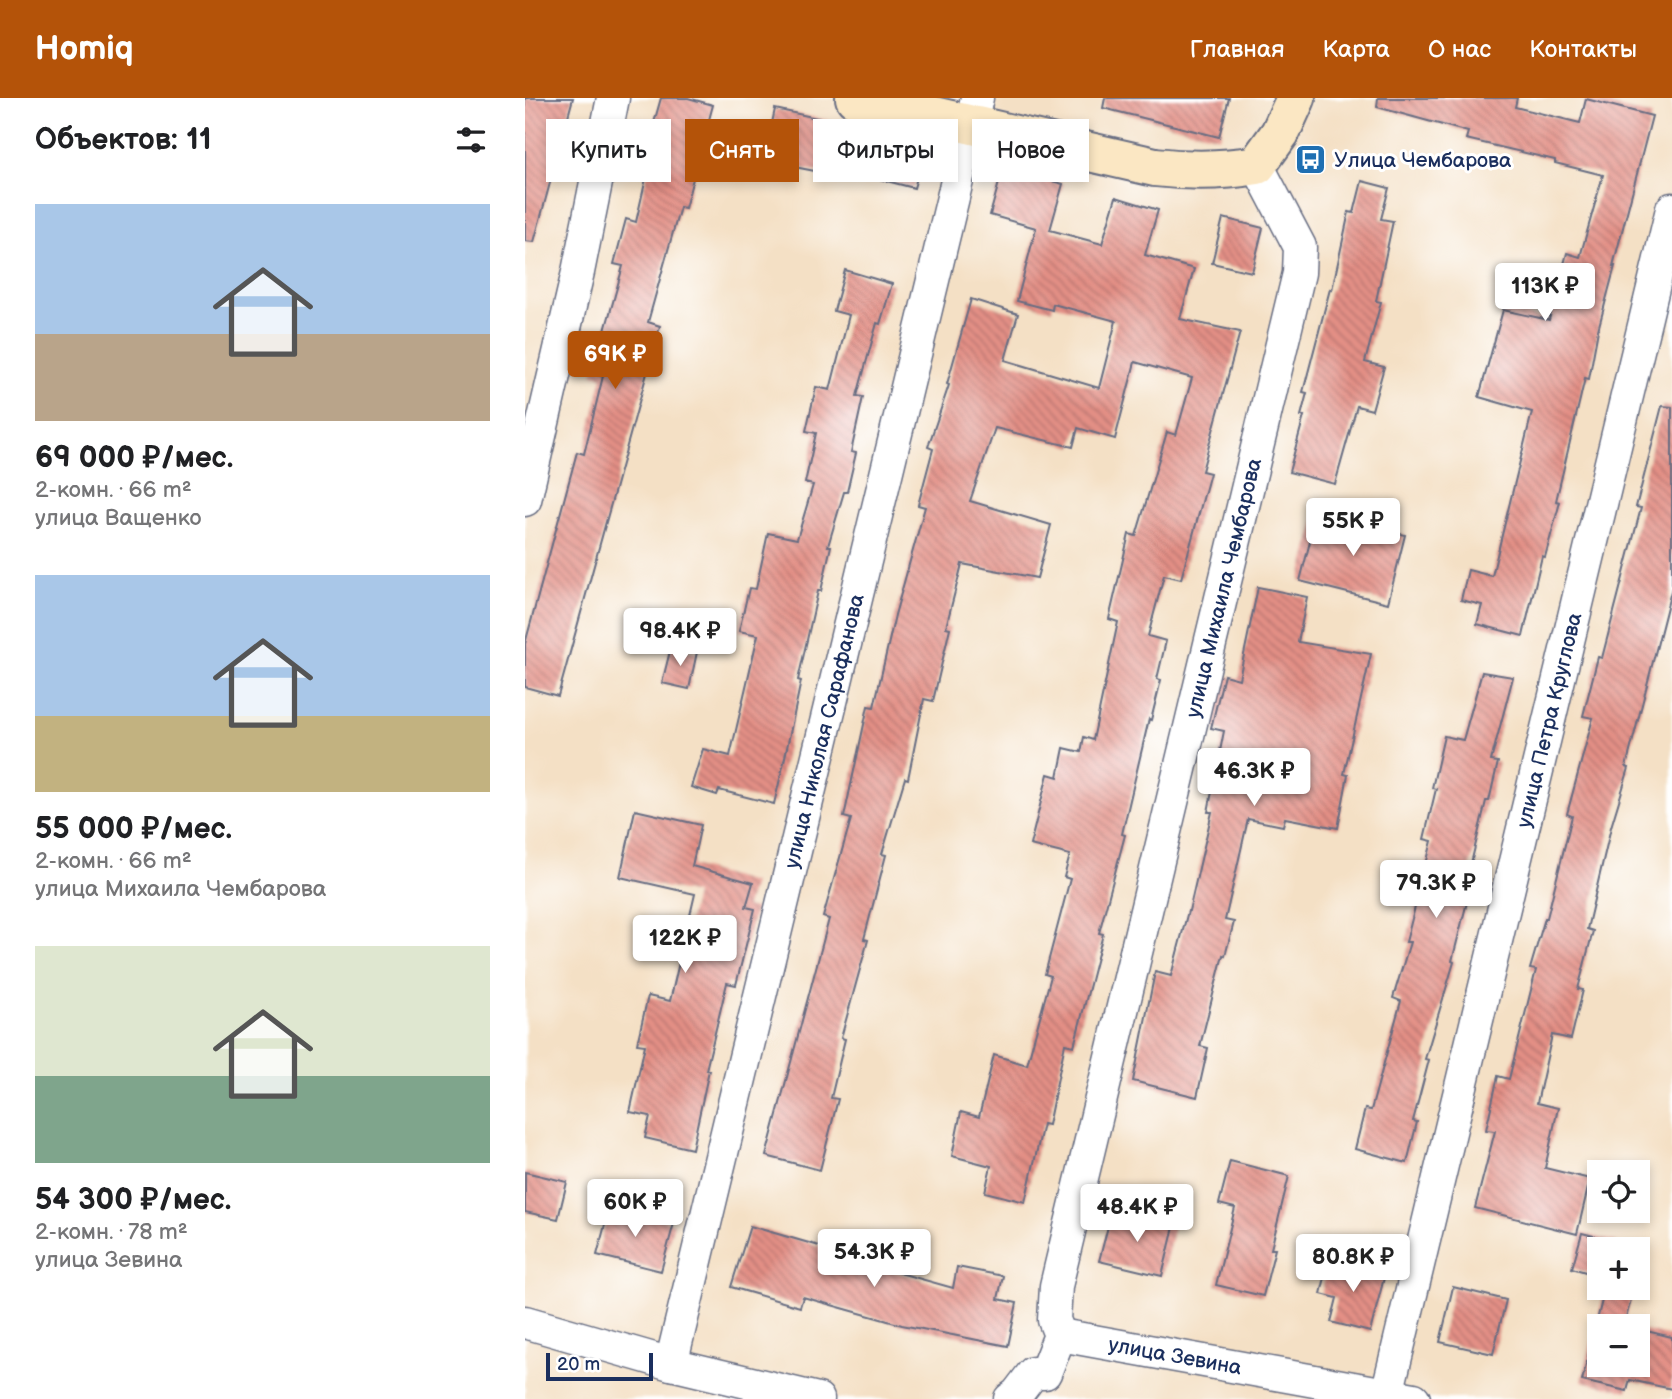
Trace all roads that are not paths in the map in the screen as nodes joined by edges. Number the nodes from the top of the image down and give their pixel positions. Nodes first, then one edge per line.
1 (613, 98) edge
2 (855, 98) edge
3 (1296, 98) edge
4 (974, 111) edge
5 (1257, 165) junction
6 (1672, 209) edge
7 (525, 500) edge
8 (525, 1322) edge
9 (1060, 1335) junction
10 (670, 1364) junction
11 (1401, 1396) edge
12 (818, 1399) edge
13 (1010, 1399) edge

1 - 7 street
2 - 4 main road
3 - 5 main road
4 - 5 main road
4 - 10 street, улица Николая Сарафанова
5 - 9 street, улица Михаила Чембарова
6 - 11 street, улица Петра Круглова
8 - 10 street
9 - 11 street, улица Зевина
9 - 13 street, улица Михаила Чембарова
10 - 12 street

